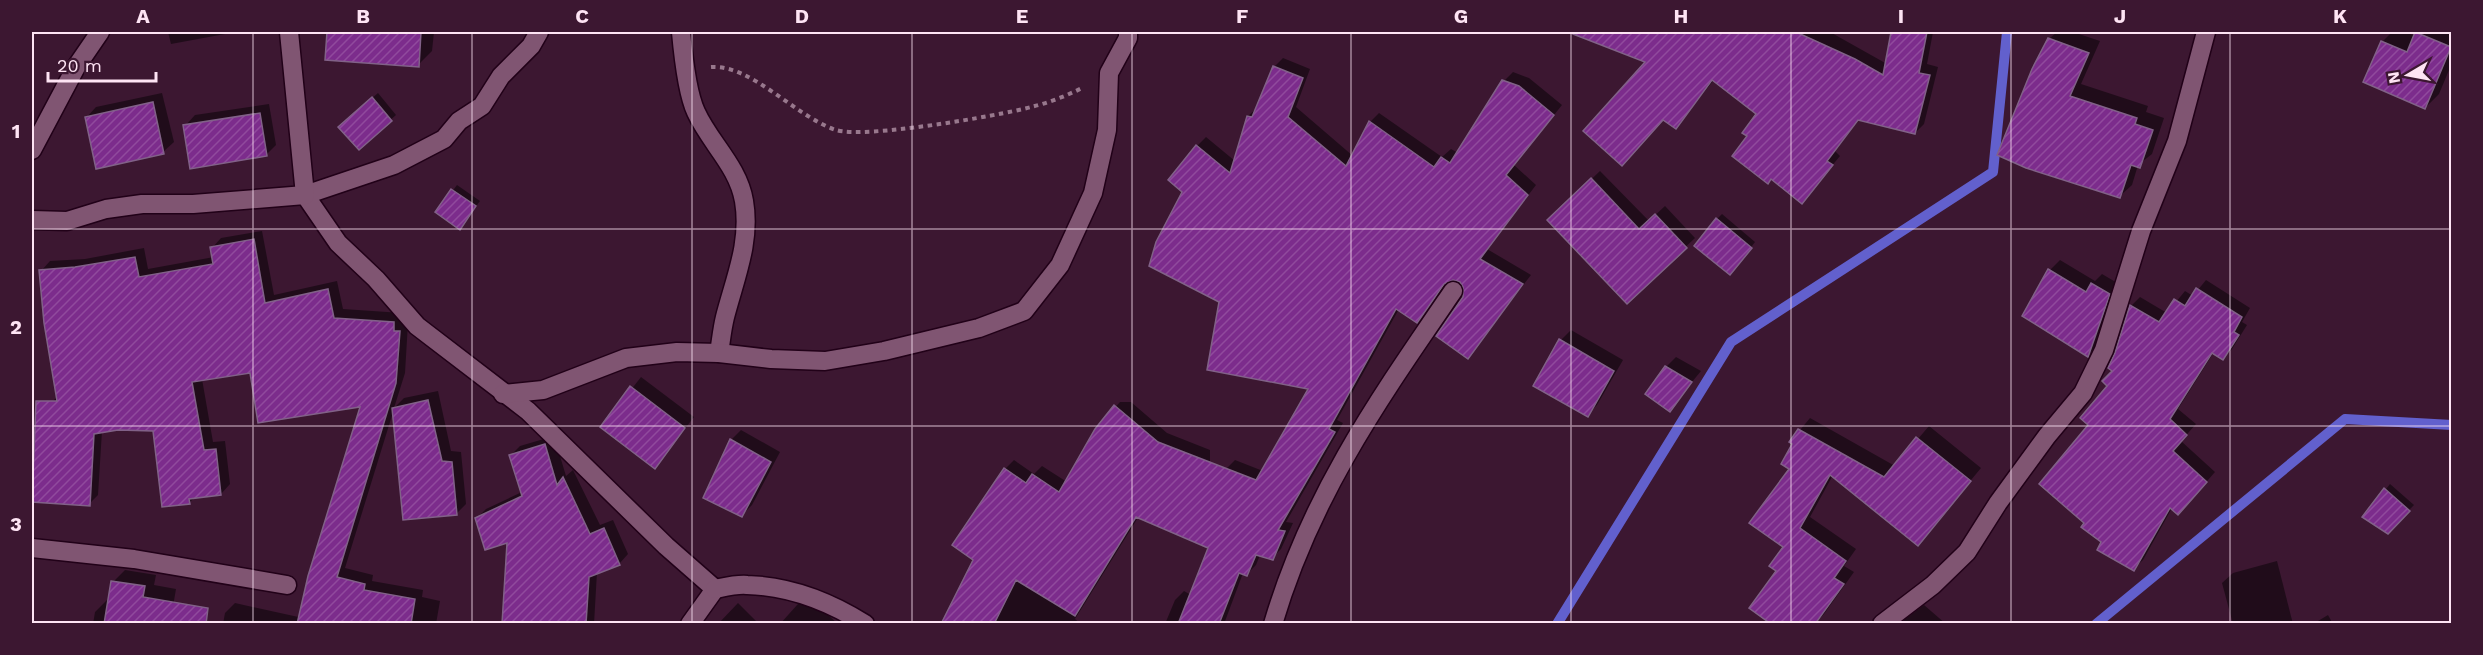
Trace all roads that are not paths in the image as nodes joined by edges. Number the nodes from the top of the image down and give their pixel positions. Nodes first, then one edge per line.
1 (100, 32) edge
2 (289, 32) edge
3 (539, 32) edge
4 (681, 32) edge
5 (1128, 32) edge
6 (2206, 32) edge
7 (32, 150) edge
8 (305, 195) junction
9 (32, 220) edge
10 (1453, 291) dead end
11 (719, 353) junction
12 (503, 394) junction
13 (32, 548) edge
14 (287, 585) dead end
15 (715, 589) junction
16 (690, 624) edge
17 (865, 624) edge
18 (1273, 624) edge
19 (1882, 624) edge

1 - 7 street
2 - 8 street
3 - 8 street
4 - 11 street
5 - 11 street
6 - 19 street
8 - 9 street
8 - 12 street
10 - 18 street
11 - 12 street
12 - 15 street
13 - 14 street
15 - 16 street
15 - 17 street

